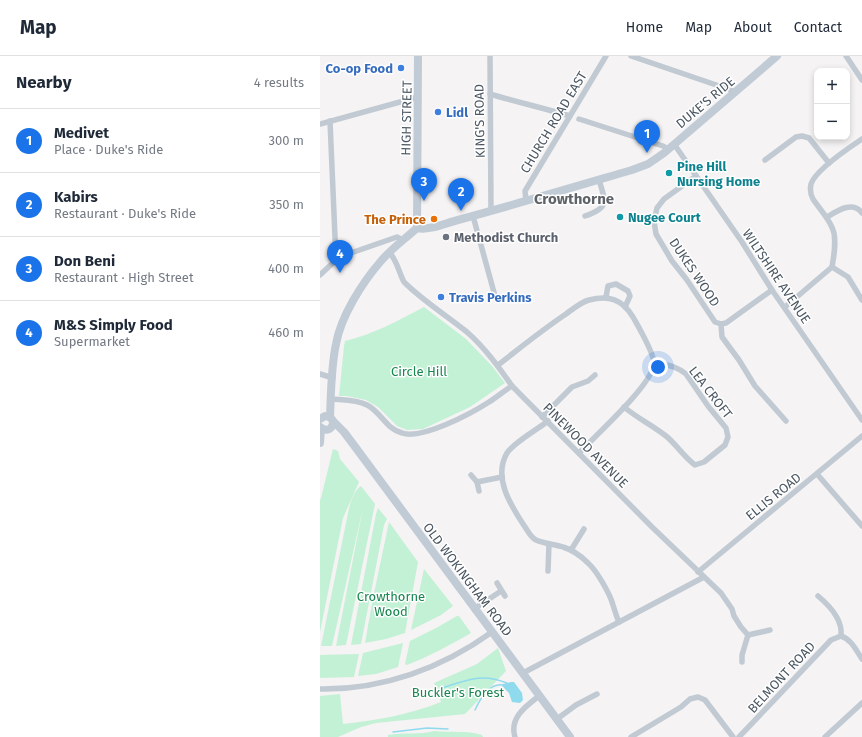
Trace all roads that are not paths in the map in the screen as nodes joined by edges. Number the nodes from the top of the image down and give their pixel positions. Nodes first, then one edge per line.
1 (418, 56) edge
2 (490, 56) edge
3 (606, 56) edge
4 (631, 56) edge
5 (777, 56) edge
6 (846, 56) edge
7 (862, 80) edge
8 (735, 92) junction
9 (490, 94) junction
10 (418, 97) junction
11 (570, 116) junction
12 (579, 119) dead end
13 (330, 121) junction
14 (320, 124) edge
15 (862, 139) edge
16 (671, 147) junction
17 (765, 160) dead end
18 (829, 163) junction
19 (696, 176) junction
20 (599, 180) junction
21 (526, 200) junction
22 (491, 211) junction
23 (862, 213) edge
24 (473, 216) junction
25 (584, 216) dead end
26 (826, 217) junction
27 (417, 228) junction
28 (403, 240) junction
29 (389, 252) junction
30 (336, 260) junction
31 (832, 267) junction
32 (320, 275) edge
33 (772, 290) junction
34 (495, 296) dead end
35 (606, 297) junction
36 (862, 300) edge
37 (625, 307) junction
38 (785, 307) junction
39 (721, 324) junction
40 (655, 362) junction
41 (498, 365) junction
42 (320, 374) edge
43 (595, 375) dead end
44 (333, 378) junction
45 (512, 386) junction
46 (330, 400) junction
47 (624, 407) junction
48 (542, 416) junction
49 (325, 418) edge
50 (862, 420) edge
51 (548, 421) junction
52 (786, 421) dead end
53 (324, 428) edge
54 (346, 436) junction
55 (862, 436) edge
56 (320, 443) edge
57 (579, 453) junction
58 (817, 474) junction
59 (471, 475) dead end
60 (502, 477) junction
61 (477, 482) junction
62 (480, 492) dead end
63 (862, 526) edge
64 (584, 529) dead end
65 (550, 544) junction
66 (571, 550) junction
67 (548, 572) dead end
68 (698, 572) junction
69 (704, 577) junction
70 (497, 583) dead end
71 (501, 590) junction
72 (505, 596) dead end
73 (818, 596) dead end
74 (474, 609) junction
75 (619, 622) junction
76 (770, 630) dead end
77 (492, 632) junction
78 (748, 635) junction
79 (841, 636) junction
80 (860, 652) edge
81 (862, 658) edge
82 (742, 662) dead end
83 (523, 672) junction
84 (320, 689) edge
85 (597, 694) dead end
86 (539, 696) junction
87 (862, 703) edge
88 (557, 719) junction
89 (516, 737) edge
90 (570, 737) edge
91 (631, 737) edge
92 (733, 737) edge
93 (739, 737) edge
94 (825, 737) edge

1 - 10 main road, HIGH STREET
2 - 9 street, KING'S ROAD
3 - 11 street, CHURCH ROAD EAST
4 - 8 street
5 - 8 main road, DUKE'S RIDE
6 - 7 street
8 - 16 main road, DUKE'S RIDE
9 - 11 street
9 - 22 street, KING'S ROAD
10 - 13 street
10 - 27 main road, HIGH STREET
11 - 21 street, CHURCH ROAD EAST
12 - 16 street
13 - 14 street
13 - 30 street
15 - 18 street
16 - 19 street, WILTSHIRE AVENUE
16 - 20 main road, DUKE'S RIDE
17 - 18 street
18 - 26 street
19 - 33 street, WILTSHIRE AVENUE
19 - 39 street, DUKES WOOD
20 - 21 main road, DUKE'S RIDE
20 - 25 street
21 - 22 main road, DUKE'S RIDE
22 - 24 main road, DUKE'S RIDE
23 - 26 street
24 - 27 main road, DUKE'S RIDE
24 - 34 street
26 - 31 street
27 - 28 main road
28 - 29 main road
28 - 30 street
29 - 41 street, PINEWOOD AVENUE
29 - 44 main road
30 - 32 street
31 - 36 street
31 - 38 street
33 - 38 street, WILTSHIRE AVENUE
33 - 39 street, DUKES WOOD
35 - 37 street
35 - 37 street
35 - 41 street
37 - 40 street
38 - 50 street, WILTSHIRE AVENUE
39 - 52 street, DUKES WOOD
40 - 47 street
40 - 47 street, LEA CROFT
41 - 45 street, PINEWOOD AVENUE
42 - 44 street
43 - 48 street
44 - 46 main road
45 - 46 street
45 - 48 street, PINEWOOD AVENUE
46 - 49 main road
47 - 57 street
48 - 51 street, PINEWOOD AVENUE
49 - 53 main road
49 - 54 main road, OLD WOKINGHAM ROAD
51 - 57 street, PINEWOOD AVENUE
51 - 60 street
53 - 54 main road
53 - 56 main road
54 - 74 main road, OLD WOKINGHAM ROAD
55 - 58 street, ELLIS ROAD
57 - 68 street, PINEWOOD AVENUE
58 - 63 street
58 - 68 street, ELLIS ROAD
59 - 61 street
60 - 61 street
60 - 65 street
61 - 62 street
64 - 66 street
65 - 66 street
65 - 67 street
66 - 75 street
68 - 69 street, PINEWOOD AVENUE
69 - 75 street
69 - 78 street, PINEWOOD AVENUE
70 - 71 street
71 - 72 street
71 - 74 street
73 - 79 street
74 - 77 main road, OLD WOKINGHAM ROAD
75 - 83 street
76 - 78 street
77 - 83 main road, OLD WOKINGHAM ROAD
77 - 84 street
78 - 82 street
79 - 80 street
79 - 93 street, BELMONT ROAD
80 - 81 street
83 - 86 main road, OLD WOKINGHAM ROAD
85 - 88 street
86 - 88 main road, OLD WOKINGHAM ROAD
86 - 89 street
87 - 94 street
88 - 90 main road, OLD WOKINGHAM ROAD
91 - 92 street

